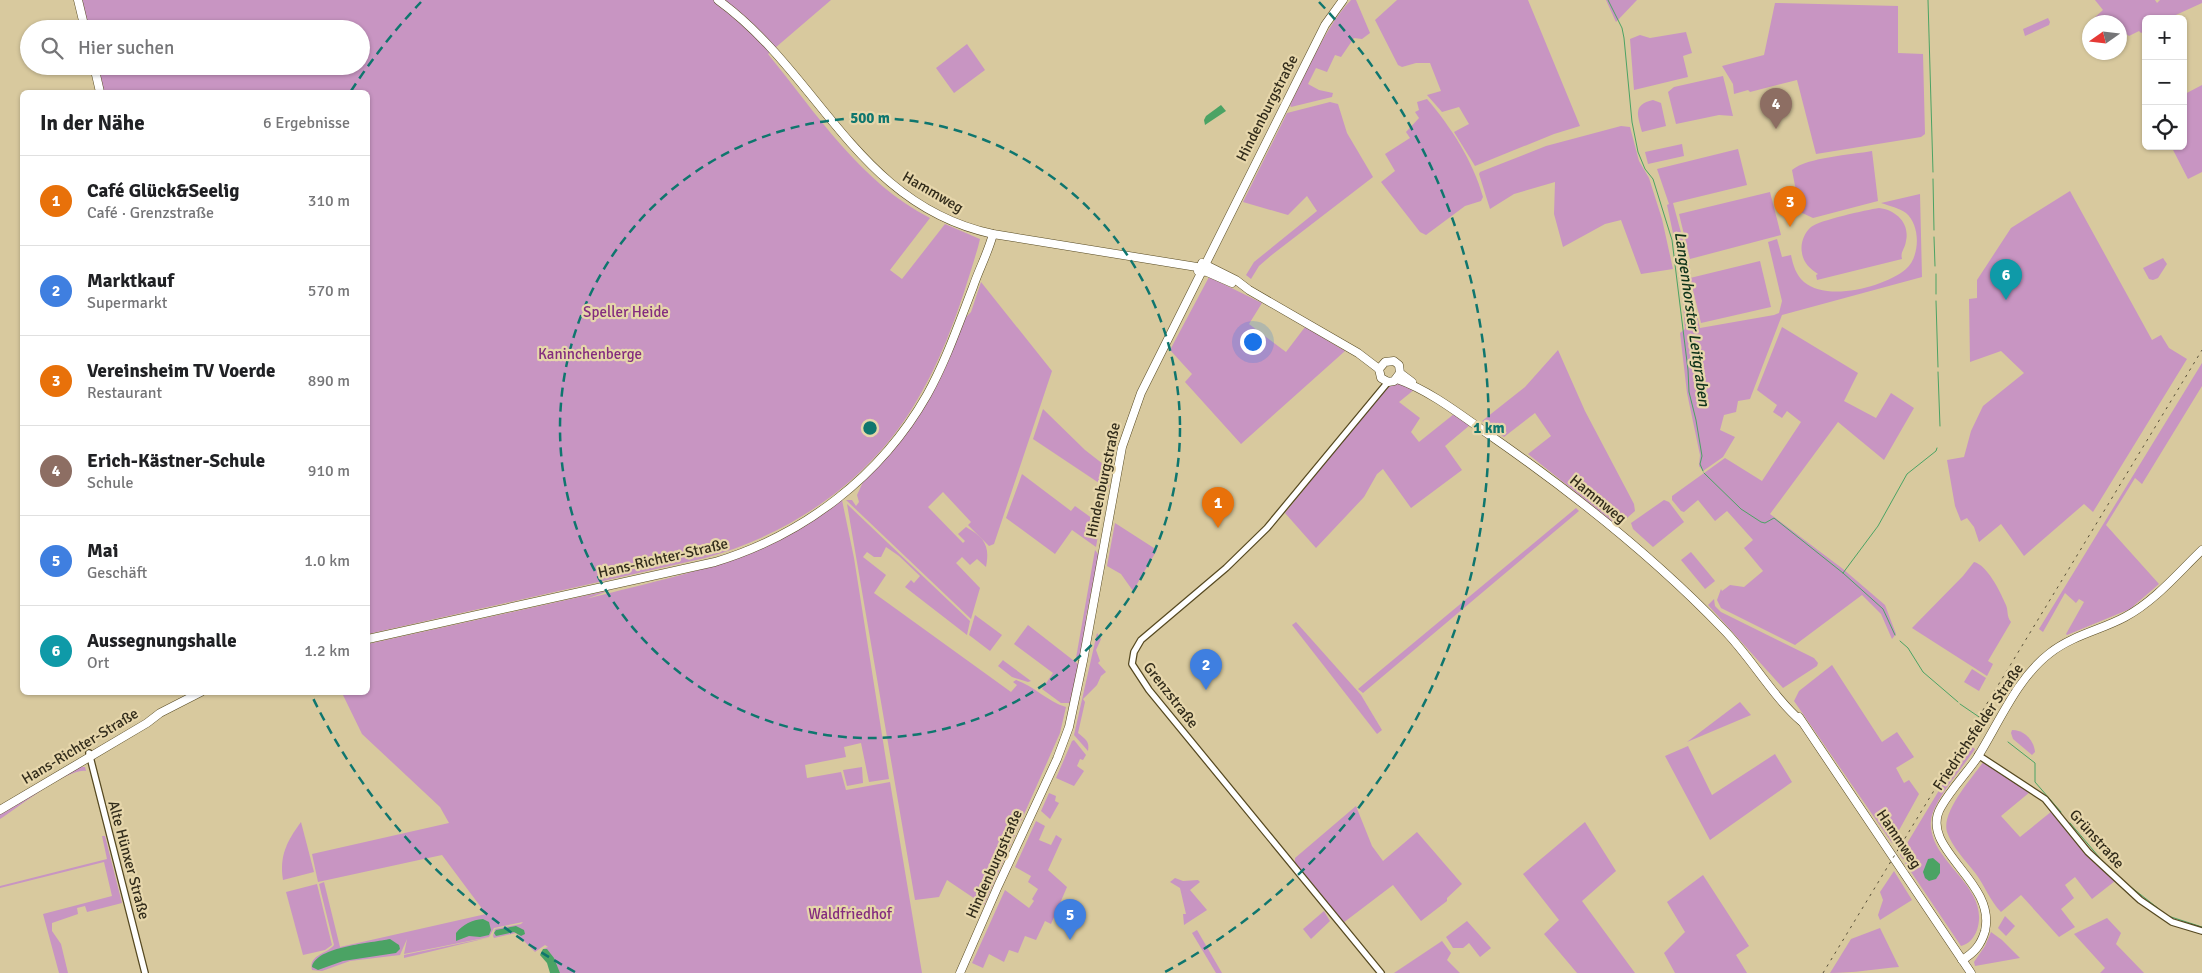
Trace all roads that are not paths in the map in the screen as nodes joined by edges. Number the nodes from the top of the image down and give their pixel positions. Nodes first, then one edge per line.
1 (78, 0) edge
2 (718, 0) edge
3 (1342, 0) edge
4 (83, 20) edge
5 (96, 75) edge
6 (100, 90) edge
7 (991, 234) junction
8 (1156, 260) junction
9 (1202, 270) junction
10 (1381, 366) junction
11 (1399, 376) junction
12 (1385, 380) junction
13 (2202, 550) edge
14 (370, 639) edge
15 (188, 695) edge
16 (194, 695) edge
17 (177, 704) junction
18 (89, 755) junction
19 (1978, 755) junction
20 (0, 810) edge
21 (2202, 931) edge
22 (1960, 957) junction
23 (145, 973) edge
24 (958, 973) edge
25 (1381, 973) edge
26 (1971, 973) edge

1 - 4 main road
2 - 7 main road, Hammweg
3 - 9 main road, Hindenburgstraße
5 - 6 main road
7 - 8 main road, Hammweg
7 - 14 main road, Hans-Richter-Straße
8 - 9 main road, Hammweg
8 - 9 main road, Hammweg
9 - 10 main road, Hammweg
9 - 24 main road, Hindenburgstraße
10 - 11 main road, Hammweg
10 - 12 main road
11 - 12 main road
11 - 22 main road, Hammweg
12 - 25 street, Grenzstraße
13 - 19 main road, Friedrichsfelder Straße
15 - 17 main road
16 - 17 main road, Hans-Richter-Straße
17 - 18 main road, Hans-Richter-Straße
18 - 20 main road, Hans-Richter-Straße
18 - 23 street, Alte Hünxer Straße
19 - 21 street, Grünstraße
19 - 22 main road, Friedrichsfelder Straße
22 - 26 main road, Hammweg

